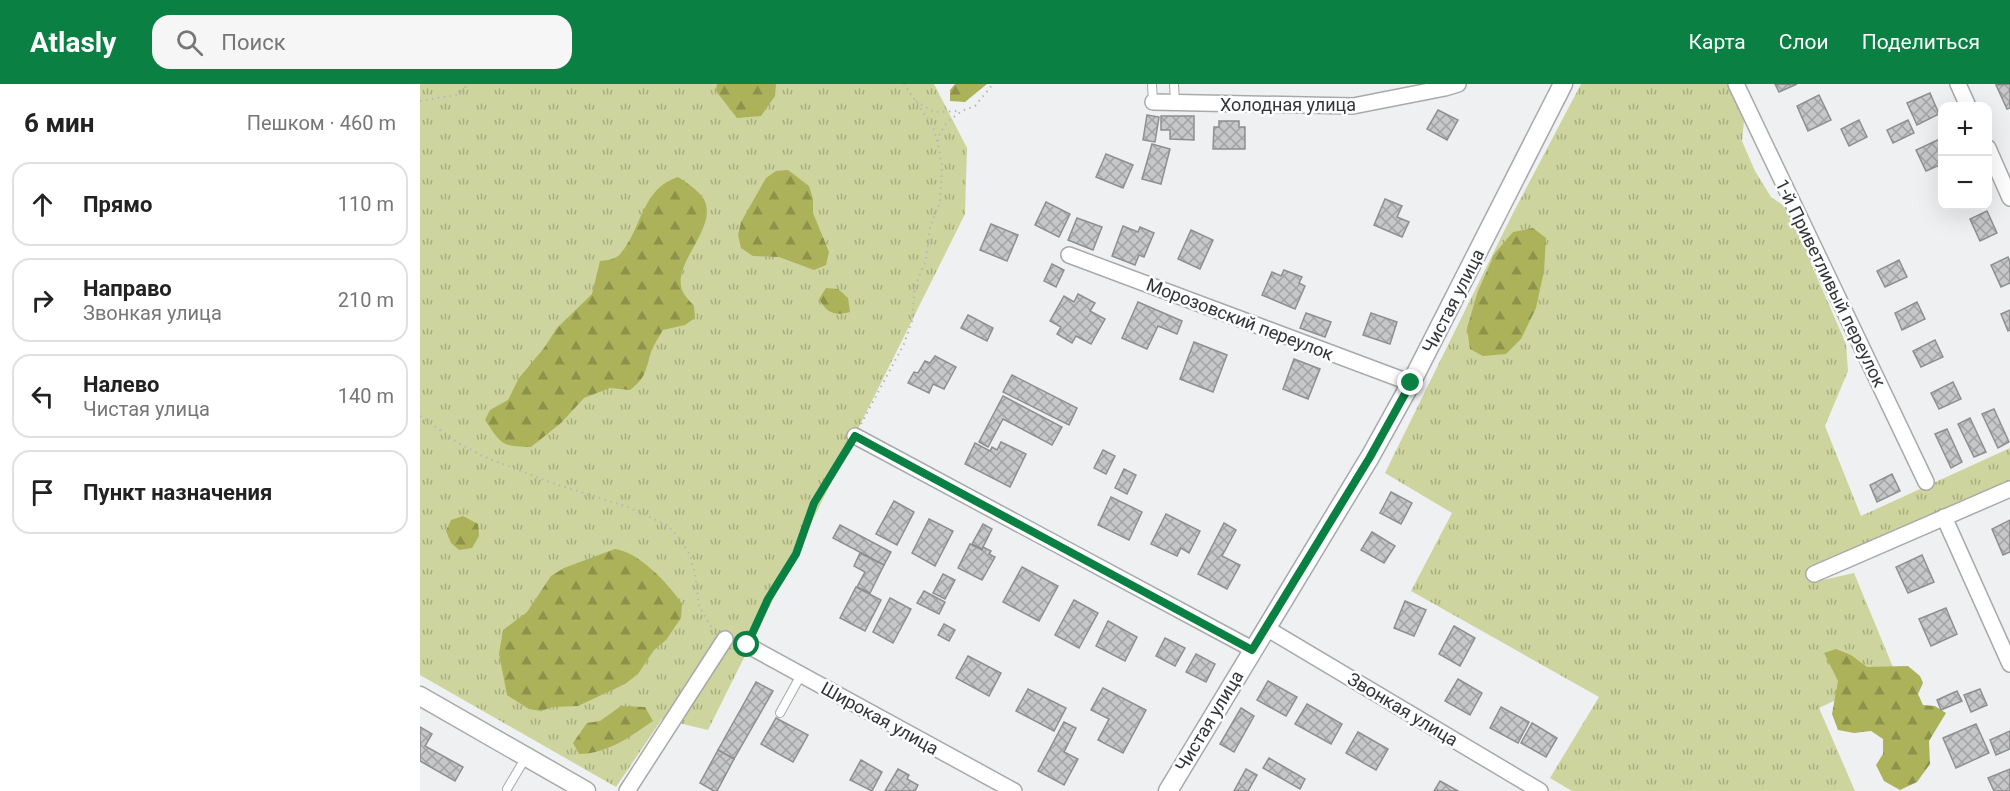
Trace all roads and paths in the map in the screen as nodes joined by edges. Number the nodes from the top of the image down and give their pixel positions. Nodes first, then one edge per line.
1 (469, 84) edge
2 (904, 84) edge
3 (993, 84) edge
4 (1152, 84) edge
5 (1174, 84) edge
6 (1458, 84) edge
7 (1563, 84) edge
8 (1736, 84) edge
9 (1958, 84) edge
10 (911, 98) junction
11 (420, 101) edge
12 (1153, 102) joint
13 (1175, 102) junction
14 (1966, 102) edge
15 (962, 111) junction
16 (938, 144) junction
17 (1992, 156) edge
18 (2010, 198) edge
19 (1069, 255) dead end
20 (1411, 383) junction
21 (420, 416) edge
22 (855, 436) junction
23 (1926, 482) dead end
24 (2010, 489) edge
25 (1944, 517) junction
26 (1814, 574) dead end
27 (1266, 628) junction
28 (725, 639) joint
29 (747, 645) joint
30 (1252, 650) junction
31 (2010, 664) edge
32 (801, 675) junction
33 (420, 696) edge
34 (780, 713) dead end
35 (526, 757) junction
36 (507, 789) dead end
37 (586, 791) edge
38 (627, 791) edge
39 (1014, 791) edge
40 (1168, 791) edge
41 (1540, 791) edge

1 - 11 path
2 - 10 path
3 - 15 path
4 - 12 lane
5 - 13 lane
6 - 13 street, Холодная улица
7 - 20 street, Чистая улица
8 - 23 street, 1-й Приветливый переулок
9 - 14 street
10 - 15 path
10 - 16 path
12 - 13 street, Холодная улица
15 - 16 path
16 - 22 path
17 - 18 street
19 - 20 street, Морозовский переулок
20 - 27 street, Чистая улица
21 - 28 path
22 - 29 path
22 - 30 street
24 - 25 street
25 - 26 street
25 - 31 street
27 - 30 street, Чистая улица
27 - 41 street, Звонкая улица
28 - 38 street
29 - 32 street, Широкая улица
30 - 40 street, Чистая улица
32 - 34 lane
32 - 39 street, Широкая улица
33 - 35 street
35 - 36 lane
35 - 37 street

